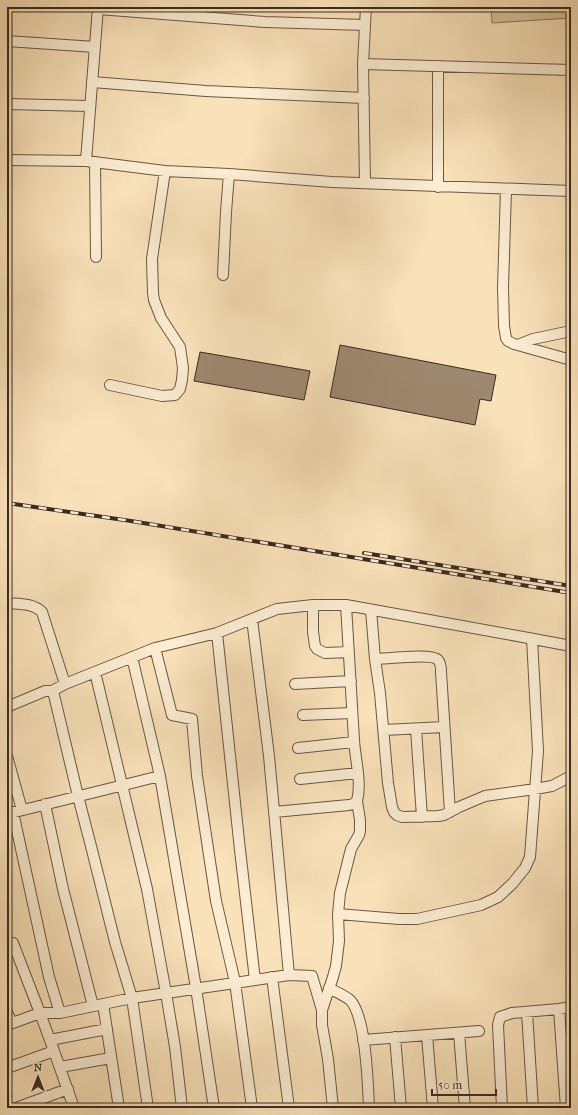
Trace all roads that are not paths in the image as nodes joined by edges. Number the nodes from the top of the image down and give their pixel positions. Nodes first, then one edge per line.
1 (366, 7) edge
2 (98, 8) edge
3 (365, 25) junction
4 (7, 41) edge
5 (95, 47) junction
6 (363, 64) junction
7 (438, 66) junction
8 (571, 70) edge
9 (92, 82) junction
10 (364, 98) junction
11 (7, 104) edge
12 (90, 106) junction
13 (7, 160) edge
14 (90, 161) junction
15 (165, 171) junction
16 (229, 174) junction
17 (365, 183) junction
18 (438, 187) junction
19 (506, 189) junction
20 (571, 191) edge
21 (96, 257) dead end
22 (223, 275) dead end
23 (571, 331) edge
24 (518, 345) junction
25 (571, 360) edge
26 (110, 385) dead end
27 (7, 603) edge
28 (313, 605) junction
29 (346, 606) junction
30 (371, 610) junction
31 (252, 619) junction
32 (217, 633) junction
33 (532, 639) junction
34 (571, 646) edge
35 (155, 648) junction
36 (349, 652) junction
37 (132, 657) junction
38 (375, 659) junction
39 (95, 672) junction
40 (351, 681) junction
41 (65, 684) junction
42 (295, 684) dead end
43 (52, 691) junction
44 (7, 707) edge
45 (352, 713) junction
46 (303, 715) dead end
47 (444, 727) junction
48 (416, 729) junction
49 (384, 730) junction
50 (354, 742) junction
51 (298, 748) dead end
52 (7, 756) edge
53 (358, 773) junction
54 (160, 776) junction
55 (571, 776) edge
56 (300, 778) dead end
57 (123, 785) junction
58 (535, 790) junction
59 (78, 796) junction
60 (357, 801) junction
61 (45, 804) junction
62 (14, 812) edge
63 (274, 812) junction
64 (450, 812) junction
65 (422, 817) junction
66 (338, 914) junction
67 (13, 943) dead end
68 (289, 975) junction
69 (272, 977) junction
70 (255, 980) junction
71 (235, 982) junction
72 (196, 988) junction
73 (329, 988) junction
74 (166, 992) junction
75 (132, 998) junction
76 (98, 1005) junction
77 (571, 1007) edge
78 (559, 1009) junction
79 (322, 1010) junction
80 (7, 1012) edge
81 (527, 1012) junction
82 (40, 1013) junction
83 (60, 1013) junction
84 (10, 1024) edge
85 (107, 1028) junction
86 (479, 1031) dead end
87 (459, 1033) junction
88 (427, 1035) junction
89 (395, 1038) junction
90 (50, 1040) junction
91 (363, 1040) junction
92 (54, 1051) junction
93 (111, 1058) junction
94 (60, 1067) junction
95 (7, 1068) edge
96 (68, 1089) junction
97 (16, 1108) edge
98 (74, 1108) edge
99 (119, 1108) edge
100 (148, 1108) edge
101 (182, 1108) edge
102 (214, 1108) edge
103 (252, 1108) edge
104 (289, 1108) edge
105 (333, 1108) edge
106 (369, 1108) edge
107 (401, 1108) edge
108 (433, 1108) edge
109 (465, 1108) edge
110 (502, 1108) edge
111 (533, 1108) edge
112 (566, 1108) edge

1 - 3 street
2 - 3 street
2 - 5 street
3 - 6 street
4 - 5 street
5 - 9 street
6 - 7 street
6 - 10 street
7 - 8 street
7 - 18 street
9 - 10 street
9 - 12 street
10 - 17 street
11 - 12 street
12 - 14 street
13 - 14 street
14 - 15 street
14 - 21 street
15 - 16 street
15 - 26 street
16 - 17 street
16 - 22 street
17 - 18 street
18 - 19 street
19 - 20 street
19 - 24 street
23 - 24 street
24 - 25 street
27 - 41 street
28 - 29 street
28 - 31 street
28 - 36 street
29 - 30 street
29 - 36 street
30 - 33 street
30 - 38 street
31 - 32 street
31 - 63 street
32 - 35 street
32 - 70 street
33 - 34 street
33 - 58 street
35 - 37 street
35 - 71 street
36 - 40 street
37 - 39 street
37 - 54 street
38 - 47 street
38 - 49 street
39 - 41 street
39 - 57 street
40 - 42 street
40 - 45 street
41 - 43 street
43 - 44 street
43 - 59 street
45 - 46 street
45 - 50 street
47 - 48 street
47 - 64 street
48 - 49 street
48 - 65 street
49 - 65 street
50 - 51 street
50 - 53 street
52 - 62 street
53 - 56 street
53 - 60 street
54 - 57 street
54 - 72 street
55 - 58 street
57 - 59 street
57 - 74 street
58 - 64 street
58 - 66 street
59 - 61 street
59 - 75 street
60 - 63 street
60 - 66 street
61 - 62 street
61 - 76 street
62 - 83 street
63 - 68 street
64 - 65 street
66 - 73 street
67 - 82 street
68 - 69 street
68 - 79 street
69 - 70 street
69 - 104 street
70 - 71 street
71 - 72 street
71 - 103 street
72 - 74 street
72 - 102 street
73 - 79 street
73 - 91 street
74 - 75 street
74 - 101 street
75 - 76 street
75 - 100 street
76 - 83 street
76 - 85 street
77 - 78 street
78 - 81 street
78 - 112 street
79 - 105 street
80 - 84 street
81 - 110 street
81 - 111 street
82 - 83 street
82 - 84 street
82 - 90 street
85 - 90 street
85 - 93 street
86 - 87 street
87 - 88 street
87 - 109 street
88 - 89 street
88 - 108 street
89 - 91 street
89 - 107 street
90 - 92 street
91 - 106 street
92 - 94 street
92 - 95 street
93 - 94 street
93 - 99 street
94 - 96 street
96 - 97 street
96 - 98 street

